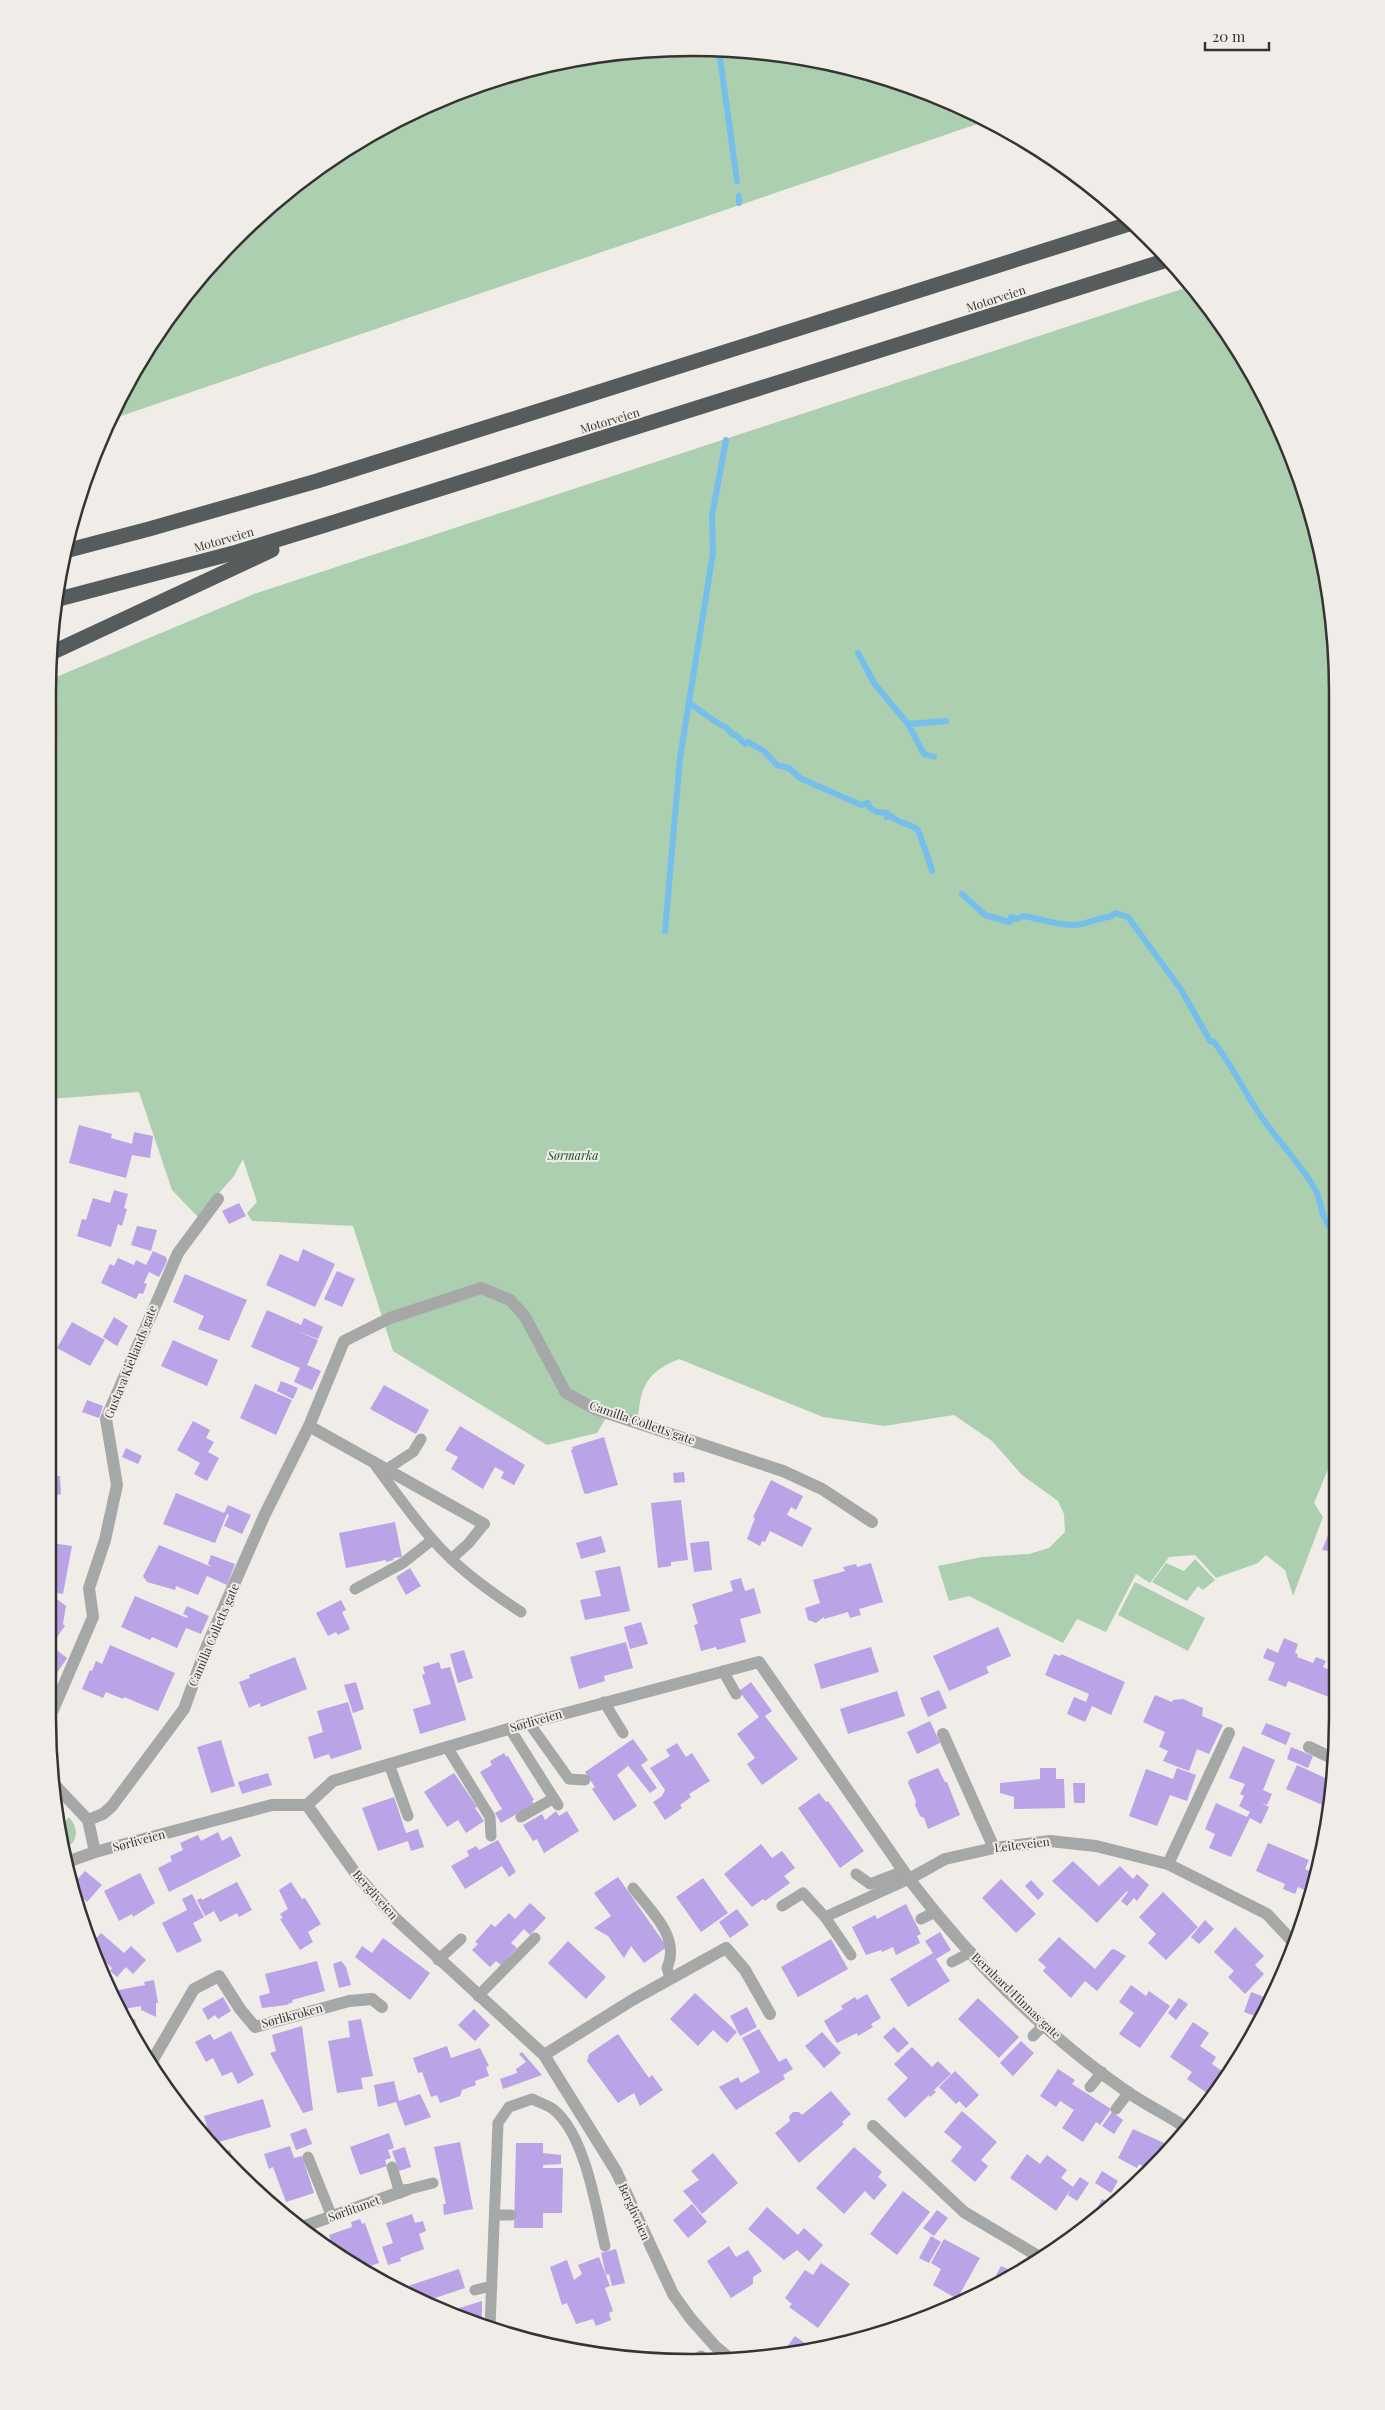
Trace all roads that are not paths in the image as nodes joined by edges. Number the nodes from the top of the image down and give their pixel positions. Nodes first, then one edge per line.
1 (1124, 226) edge
2 (1160, 262) edge
3 (322, 526) junction
4 (73, 549) edge
5 (64, 598) edge
6 (58, 650) edge
7 (218, 1199) dead end
8 (309, 1426) junction
9 (421, 1439) dead end
10 (370, 1459) junction
11 (387, 1469) junction
12 (872, 1522) dead end
13 (484, 1524) joint
14 (432, 1540) junction
15 (451, 1559) junction
16 (355, 1589) dead end
17 (521, 1612) dead end
18 (723, 1671) junction
19 (736, 1694) dead end
20 (604, 1702) junction
21 (56, 1703) edge
22 (529, 1723) junction
23 (510, 1729) junction
24 (623, 1733) dead end
25 (1228, 1733) dead end
26 (943, 1734) dead end
27 (447, 1747) junction
28 (1309, 1747) dead end
29 (1327, 1756) edge
30 (389, 1764) junction
31 (584, 1780) dead end
32 (61, 1792) edge
33 (307, 1805) junction
34 (408, 1816) dead end
35 (520, 1817) dead end
36 (88, 1820) junction
37 (491, 1836) dead end
38 (994, 1848) junction
39 (95, 1852) junction
40 (73, 1860) edge
41 (1168, 1864) junction
42 (856, 1874) dead end
43 (906, 1875) junction
44 (634, 1888) dead end
45 (782, 1906) dead end
46 (934, 1912) junction
47 (825, 1917) junction
48 (922, 1919) dead end
49 (535, 1938) dead end
50 (1289, 1938) edge
51 (461, 1939) dead end
52 (971, 1952) junction
53 (851, 1955) dead end
54 (438, 1960) junction
55 (952, 1962) dead end
56 (670, 1978) junction
57 (478, 1996) junction
58 (382, 2007) dead end
59 (770, 2014) dead end
60 (1043, 2026) junction
61 (1033, 2036) dead end
62 (544, 2055) junction
63 (155, 2058) edge
64 (1102, 2072) junction
65 (1090, 2087) dead end
66 (1129, 2092) junction
67 (1116, 2109) dead end
68 (1181, 2125) edge
69 (873, 2126) dead end
70 (308, 2157) dead end
71 (392, 2167) dead end
72 (433, 2183) dead end
73 (403, 2191) junction
74 (495, 2215) junction
75 (511, 2215) dead end
76 (332, 2217) junction
77 (309, 2225) edge
78 (605, 2246) dead end
79 (1035, 2254) edge
80 (492, 2286) junction
81 (475, 2290) dead end
82 (490, 2321) edge
83 (723, 2353) edge

1 - 4 highway
2 - 3 highway, Motorveien
3 - 5 highway, Motorveien
3 - 6 highway
7 - 21 street, Gustava Kiellands gate
8 - 10 street
8 - 12 street, Camilla Colletts gate
8 - 36 street, Camilla Colletts gate
9 - 11 lane
10 - 11 street
10 - 14 lane
11 - 13 street
13 - 15 lane
14 - 15 lane
14 - 16 lane
15 - 17 lane
18 - 19 lane
18 - 20 street, Sørliveien
18 - 43 street, Sørliveien
20 - 22 street, Sørliveien
20 - 24 lane
22 - 23 street, Sørliveien
22 - 31 lane
23 - 27 street, Sørliveien
23 - 35 lane
25 - 41 street
26 - 38 street
27 - 30 street, Sørliveien
27 - 37 lane
28 - 29 street
30 - 33 street, Sørliveien
30 - 34 lane
32 - 36 street
33 - 39 street, Sørliveien
33 - 54 street, Bergliveien
36 - 39 street
38 - 41 street, Leiteveien
38 - 43 street, Leiteveien
39 - 40 street, Sørliveien
41 - 50 street, Leiteveien
42 - 43 lane
43 - 46 street, Bernhard Hinnas gate
43 - 47 lane
44 - 56 lane
45 - 47 lane
46 - 48 lane
46 - 52 street, Bernhard Hinnas gate
47 - 53 lane
49 - 57 lane
51 - 54 lane
52 - 55 lane
52 - 60 street, Bernhard Hinnas gate
54 - 57 street, Bergliveien
56 - 59 street
56 - 62 street
57 - 62 street, Bergliveien
58 - 63 street, Sørlikroken
60 - 61 lane
60 - 64 street, Bernhard Hinnas gate
62 - 83 street, Bergliveien
64 - 65 lane
64 - 66 street, Bernhard Hinnas gate
66 - 67 lane
66 - 68 street, Bernhard Hinnas gate
69 - 79 street
70 - 76 lane
71 - 73 lane
72 - 73 lane
73 - 76 street, Sørlitunet
74 - 75 lane
74 - 78 lane
74 - 80 lane
76 - 77 street, Sørlitunet
80 - 81 lane
80 - 82 lane

